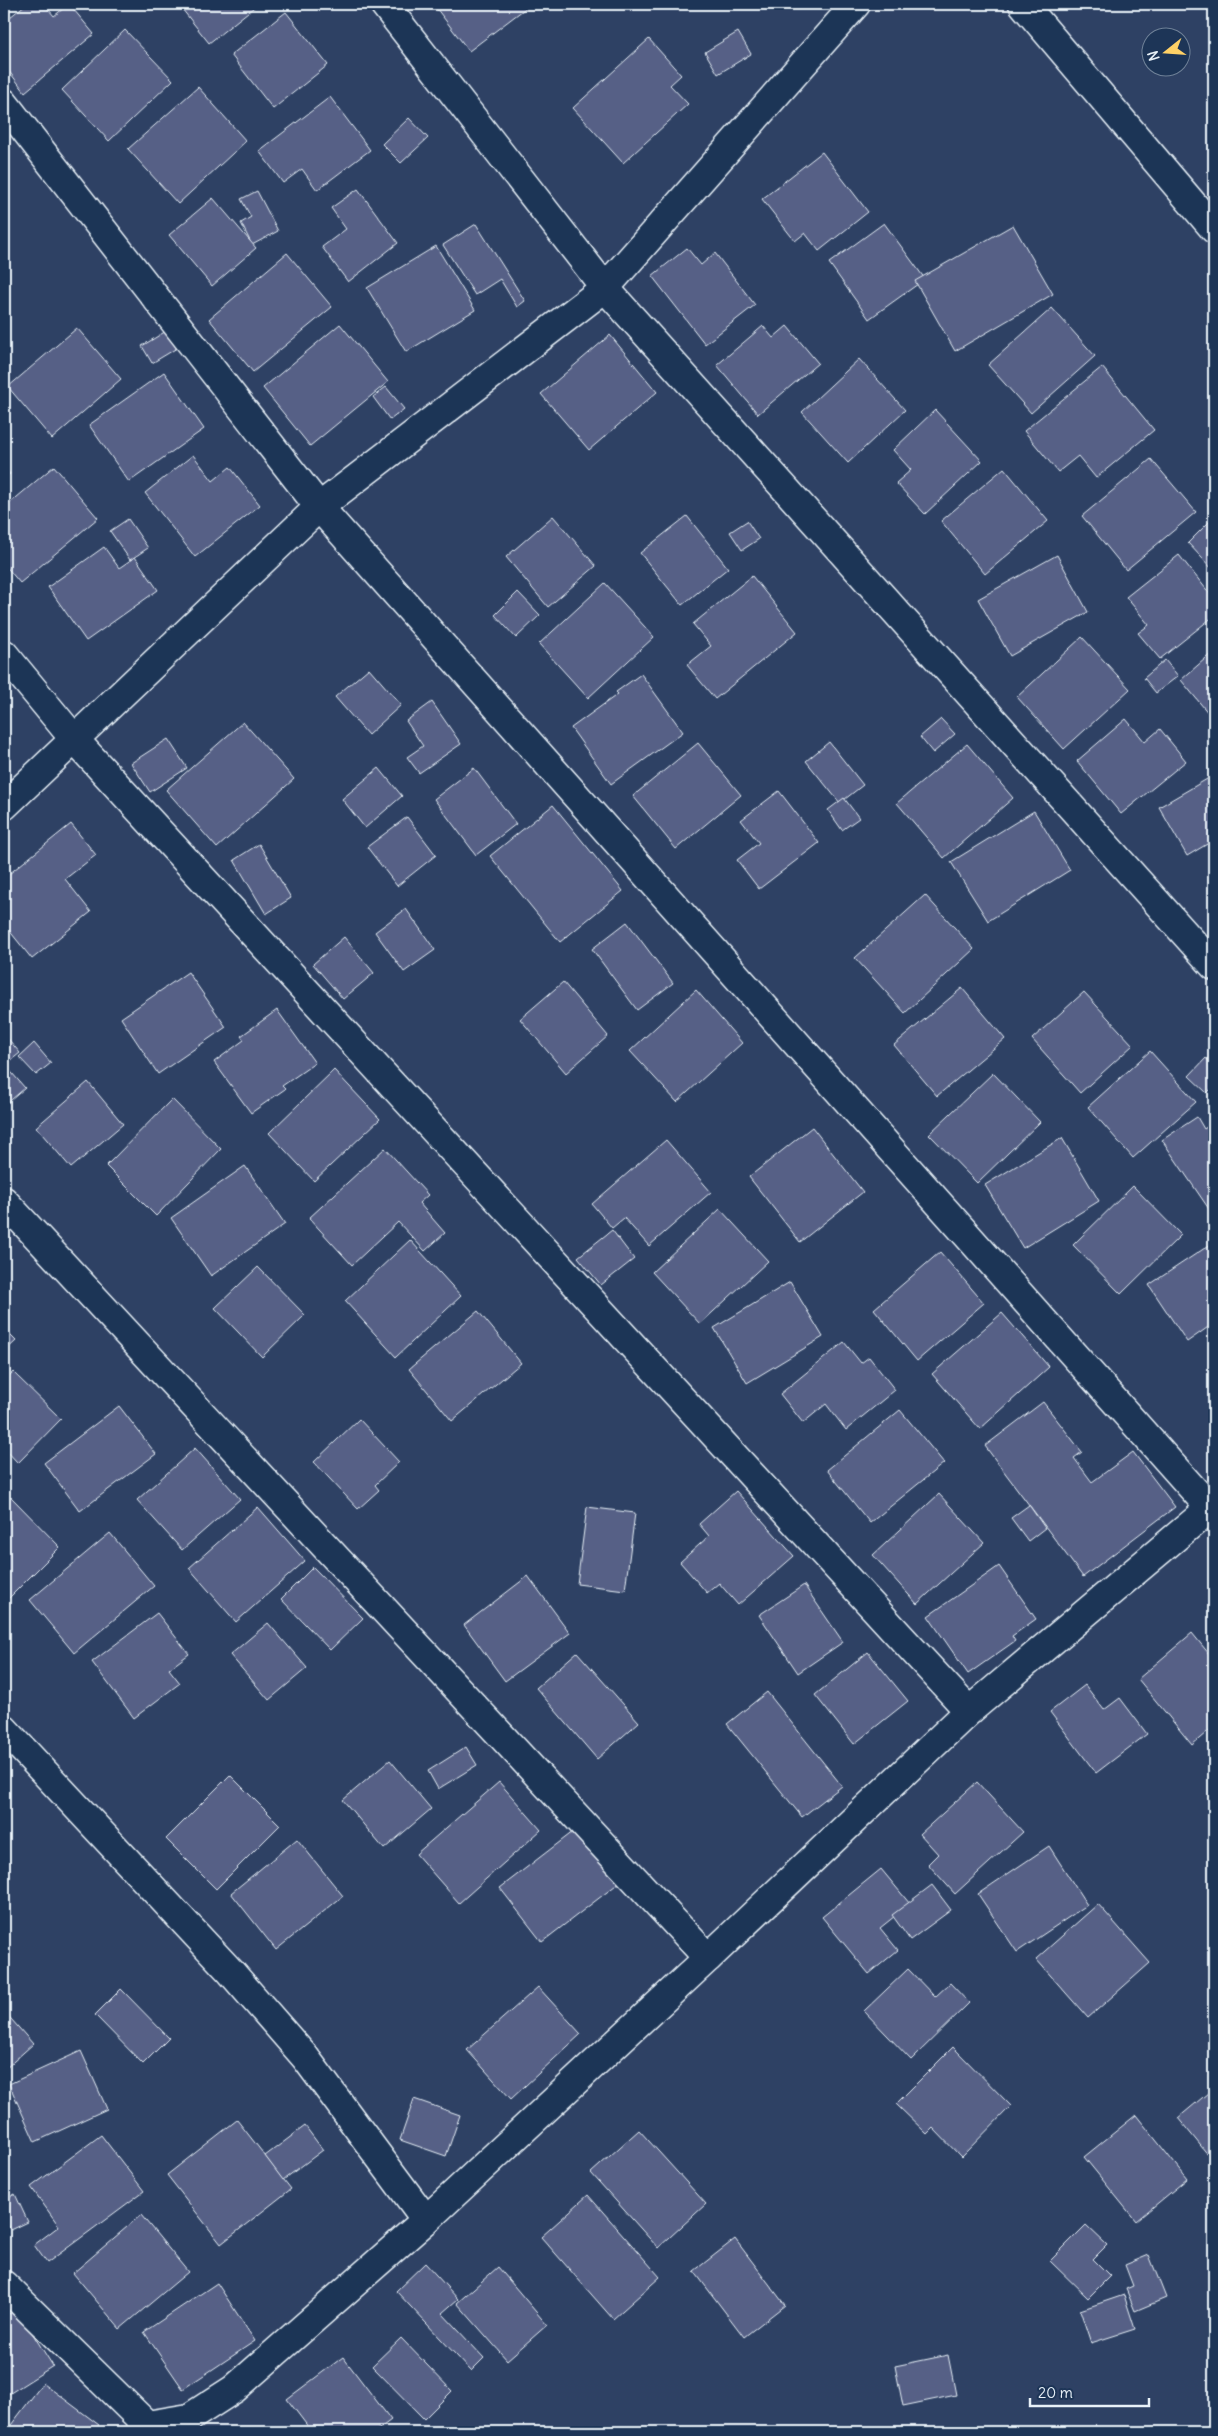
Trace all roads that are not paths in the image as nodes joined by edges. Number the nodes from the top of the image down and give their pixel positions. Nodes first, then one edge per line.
1 (384, 4) edge
2 (856, 4) edge
3 (1023, 4) edge
4 (4, 103) edge
5 (1214, 229) edge
6 (605, 288) junction
7 (319, 507) junction
8 (4, 654) edge
9 (75, 740) junction
10 (4, 806) edge
11 (1214, 966) edge
12 (4, 1201) edge
13 (1212, 1507) edge
14 (969, 1711) junction
15 (4, 1728) edge
16 (708, 1958) junction
17 (426, 2220) junction
18 (4, 2285) edge

1 - 6 street
2 - 6 street
3 - 5 street
4 - 7 street
6 - 7 street
6 - 11 street
7 - 9 street
7 - 13 street
8 - 9 street
9 - 10 street
9 - 14 street
12 - 16 street
13 - 14 street
14 - 16 street
15 - 17 street
16 - 17 street
17 - 18 street

